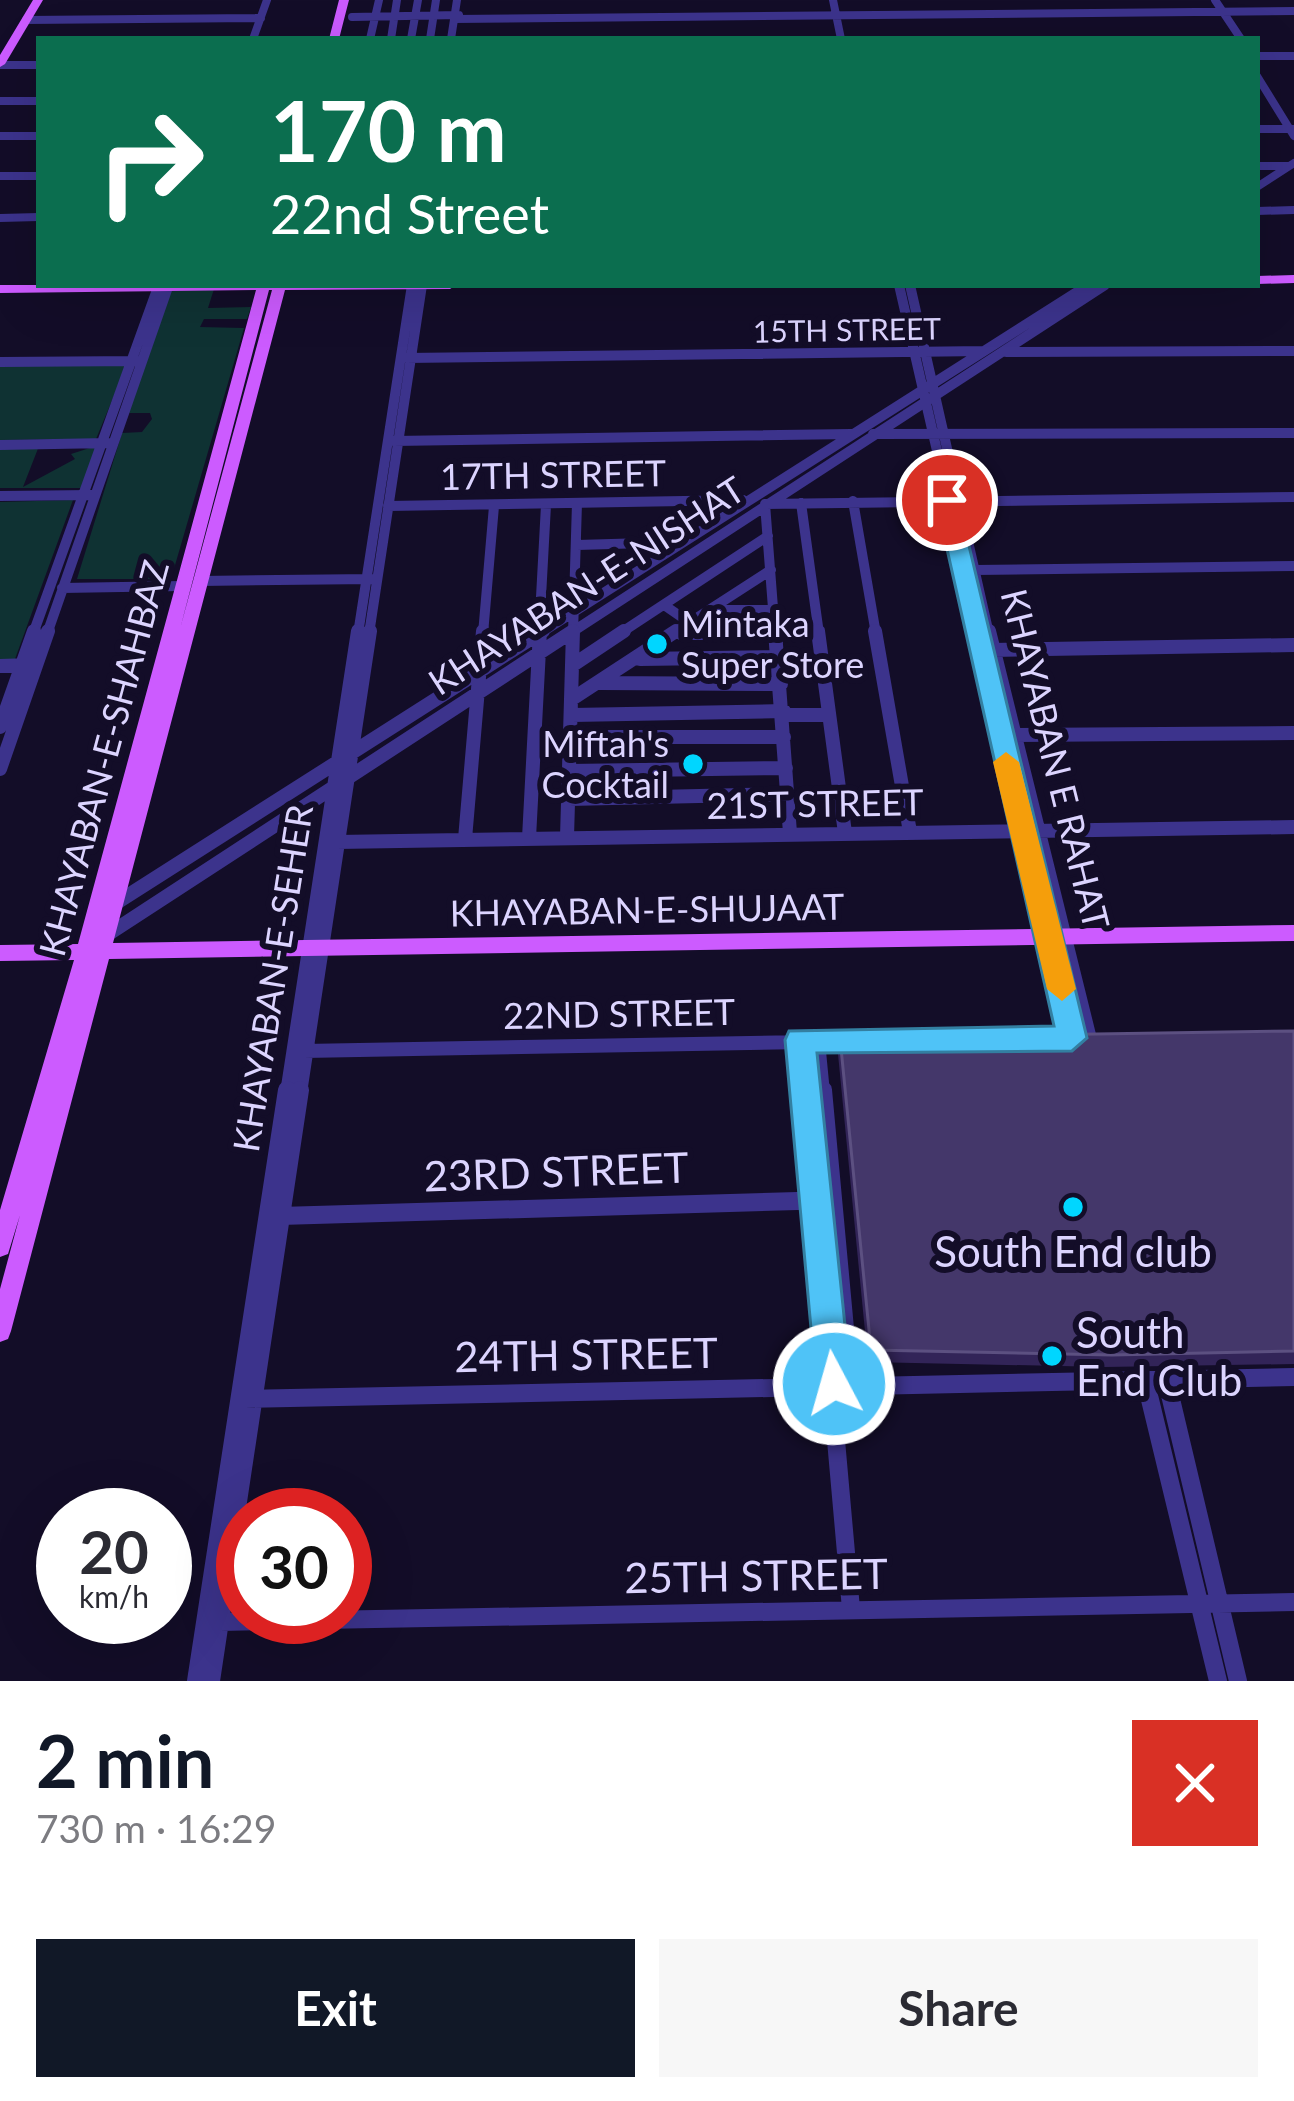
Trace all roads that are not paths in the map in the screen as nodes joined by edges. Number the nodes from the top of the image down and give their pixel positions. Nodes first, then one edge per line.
1 (34, 0) edge
2 (258, 0) edge
3 (267, 0) edge
4 (344, 0) edge
5 (355, 0) edge
6 (379, 0) edge
7 (398, 0) edge
8 (418, 0) edge
9 (436, 0) edge
10 (457, 0) edge
11 (466, 0) edge
12 (836, 0) edge
13 (1213, 0) edge
14 (1294, 11) edge
15 (1221, 12) junction
16 (376, 16) junction
17 (394, 16) junction
18 (414, 16) junction
19 (434, 16) junction
20 (840, 16) junction
21 (352, 17) junction
22 (459, 17) junction
23 (256, 18) junction
24 (26, 20) junction
25 (250, 36) edge
26 (335, 36) edge
27 (347, 36) edge
28 (371, 36) edge
29 (391, 36) edge
30 (411, 36) edge
31 (431, 36) edge
32 (452, 36) edge
33 (460, 36) edge
34 (844, 36) edge
35 (1236, 36) edge
36 (0, 50) edge
37 (1294, 56) edge
38 (1260, 60) edge
39 (0, 65) edge
40 (36, 65) edge
41 (1266, 92) edge
42 (36, 100) edge
43 (0, 101) edge
44 (1260, 129) edge
45 (1293, 129) edge
46 (0, 136) edge
47 (36, 136) edge
48 (1294, 154) edge
49 (1292, 165) edge
50 (1260, 166) edge
51 (1275, 166) junction
52 (1260, 175) edge
53 (0, 176) edge
54 (36, 176) edge
55 (1260, 186) edge
56 (1294, 210) edge
57 (1260, 211) edge
58 (36, 217) edge
59 (0, 218) edge
60 (1294, 275) edge
61 (1260, 276) edge
62 (36, 283) edge
63 (0, 287) edge
64 (36, 287) edge
65 (163, 288) edge
66 (271, 288) edge
67 (412, 288) edge
68 (421, 288) edge
69 (900, 288) edge
70 (911, 288) edge
71 (1083, 288) edge
72 (1101, 288) edge
73 (984, 351) junction
74 (1294, 351) edge
75 (1002, 352) junction
76 (922, 353) junction
77 (406, 358) junction
78 (137, 361) junction
79 (0, 362) edge
80 (931, 392) junction
81 (1294, 433) edge
82 (854, 434) junction
83 (874, 434) junction
84 (939, 435) junction
85 (393, 441) junction
86 (108, 443) junction
87 (0, 445) edge
88 (90, 495) junction
89 (0, 496) edge
90 (1294, 497) edge
91 (747, 500) junction
92 (953, 500) junction
93 (853, 501) junction
94 (577, 503) junction
95 (801, 503) junction
96 (765, 504) junction
97 (545, 505) junction
98 (388, 506) junction
99 (494, 506) junction
100 (768, 536) junction
101 (684, 542) junction
102 (577, 545) junction
103 (1294, 566) edge
104 (771, 570) junction
105 (976, 570) junction
106 (372, 579) junction
107 (191, 584) junction
108 (58, 588) junction
109 (664, 605) junction
110 (716, 610) junction
111 (776, 610) junction
112 (574, 612) junction
113 (573, 628) junction
114 (687, 629) junction
115 (778, 632) junction
116 (540, 634) junction
117 (1294, 645) edge
118 (993, 650) junction
119 (537, 651) junction
120 (779, 657) junction
121 (638, 659) junction
122 (30, 665) junction
123 (573, 665) junction
124 (0, 666) edge
125 (481, 671) junction
126 (601, 683) junction
127 (781, 684) junction
128 (478, 689) junction
129 (572, 707) junction
130 (784, 713) junction
131 (829, 715) junction
132 (4, 731) edge
133 (1294, 733) edge
134 (1012, 735) junction
135 (570, 736) junction
136 (784, 737) junction
137 (786, 768) junction
138 (0, 770) edge
139 (343, 770) junction
140 (568, 771) junction
141 (787, 794) junction
142 (568, 799) junction
143 (1294, 827) edge
144 (1029, 830) junction
145 (910, 832) junction
146 (790, 833) junction
147 (844, 833) junction
148 (567, 837) junction
149 (529, 838) junction
150 (465, 839) junction
151 (337, 842) junction
152 (113, 905) junction
153 (1294, 933) edge
154 (1059, 941) junction
155 (1294, 943) edge
156 (315, 951) junction
157 (0, 953) edge
158 (94, 953) junction
159 (0, 963) edge
160 (1072, 1038) junction
161 (1113, 1038) edge
162 (1049, 1039) edge
163 (1090, 1039) junction
164 (887, 1040) edge
165 (809, 1041) junction
166 (304, 1052) junction
167 (824, 1200) junction
168 (280, 1216) junction
169 (0, 1247) edge
170 (0, 1330) edge
171 (1294, 1377) edge
172 (1155, 1378) junction
173 (838, 1384) junction
174 (247, 1399) junction
175 (236, 1488) edge
176 (1294, 1602) edge
177 (1210, 1604) junction
178 (851, 1609) junction
179 (372, 1619) edge
180 (217, 1644) edge
181 (196, 1681) edge
182 (212, 1681) edge
183 (1218, 1681) edge
184 (1238, 1681) edge

1 - 24 main road
1 - 36 main road
2 - 23 street
3 - 23 street
4 - 26 main road
5 - 21 main road
6 - 16 street
7 - 17 street
8 - 18 street
9 - 19 street
10 - 22 street
11 - 22 street
12 - 20 street
13 - 15 street
14 - 15 street
15 - 20 street
15 - 35 street
16 - 17 street
16 - 21 street
16 - 28 street
17 - 18 street
17 - 29 street
18 - 19 street
18 - 30 street
19 - 22 street
19 - 31 street
20 - 22 street
20 - 34 street
21 - 27 main road
22 - 32 street
22 - 33 street
23 - 24 street
23 - 25 street
24 - 39 main road
37 - 38 street
39 - 40 street
41 - 45 street
42 - 43 street
44 - 45 street
46 - 47 street
48 - 51 street
49 - 51 street
49 - 55 street
50 - 51 street
51 - 52 street
53 - 54 street
56 - 57 street
58 - 59 street
60 - 61 main road
62 - 63 main road
63 - 64 main road
65 - 78 street
66 - 107 main road, KHAYABAN-E-SHAHBAZ
67 - 77 street, KHAYABAN-E-SEHER
68 - 77 street, KHAYABAN-E-SEHER
69 - 76 street, KHAYABAN E RAHAT
70 - 76 street, KHAYABAN E RAHAT
71 - 73 street, KHAYABAN-E-NISHAT
72 - 75 street, KHAYABAN-E-NISHAT
73 - 75 street, 15TH STREET
73 - 76 street, 15TH STREET
73 - 80 street, KHAYABAN-E-NISHAT
74 - 75 street, 15TH STREET
75 - 80 street, KHAYABAN-E-NISHAT
76 - 77 street, 15TH STREET
76 - 80 street, KHAYABAN E RAHAT
77 - 85 street, KHAYABAN-E-SEHER
78 - 79 street
78 - 86 street
80 - 82 street, KHAYABAN-E-NISHAT
80 - 83 street, KHAYABAN-E-NISHAT
80 - 84 street, KHAYABAN E RAHAT
81 - 84 street
82 - 83 street
82 - 85 street
82 - 91 street, KHAYABAN-E-NISHAT
83 - 84 street
83 - 96 street, KHAYABAN-E-NISHAT
84 - 92 street, KHAYABAN E RAHAT
85 - 98 street, KHAYABAN-E-SEHER
85 - 106 street, KHAYABAN-E-SEHER
86 - 87 street
86 - 88 street
88 - 89 street
88 - 108 street
90 - 92 street, 17TH STREET
91 - 94 street, 17TH STREET
91 - 96 street, 17TH STREET
91 - 101 street, KHAYABAN-E-NISHAT
92 - 93 street, 17TH STREET
92 - 105 street, KHAYABAN E RAHAT
92 - 144 street, KHAYABAN E RAHAT
93 - 95 street, 17TH STREET
93 - 145 street
94 - 97 street, 17TH STREET
94 - 102 street
95 - 96 street, 17TH STREET
95 - 131 street
96 - 100 street
96 - 113 street, KHAYABAN-E-NISHAT
97 - 99 street, 17TH STREET
97 - 116 street
98 - 99 street, 17TH STREET
98 - 106 street, KHAYABAN-E-SEHER
99 - 125 street
100 - 104 street
100 - 109 street
101 - 102 street
101 - 112 street, KHAYABAN-E-NISHAT
102 - 112 street
103 - 105 street
104 - 110 street
104 - 111 street
105 - 118 street, KHAYABAN E RAHAT
106 - 107 street
106 - 139 street, KHAYABAN-E-SEHER
107 - 108 street
107 - 152 main road, KHAYABAN-E-SHAHBAZ
107 - 158 main road, KHAYABAN-E-SHAHBAZ
108 - 122 street
109 - 114 street
109 - 123 street
110 - 111 street
110 - 114 street
111 - 115 street
112 - 113 street
112 - 116 street, KHAYABAN-E-NISHAT
113 - 119 street, KHAYABAN-E-NISHAT
113 - 123 street
114 - 115 street
114 - 121 street
115 - 120 street
116 - 119 street
116 - 125 street, KHAYABAN-E-NISHAT
117 - 118 street
118 - 134 street, KHAYABAN E RAHAT
119 - 128 street, KHAYABAN-E-NISHAT
119 - 149 street
120 - 121 street
120 - 127 street
121 - 126 street
122 - 124 street
122 - 132 street
123 - 129 street
125 - 128 street
125 - 139 street, KHAYABAN-E-NISHAT
126 - 127 street
126 - 129 street
127 - 130 street
128 - 139 street, KHAYABAN-E-NISHAT
128 - 150 street
129 - 130 street
129 - 135 street
130 - 131 street
130 - 136 street
131 - 147 street
132 - 138 street
133 - 134 street
134 - 144 street, KHAYABAN E RAHAT
135 - 136 street
135 - 140 street
136 - 137 street
137 - 140 street
137 - 141 street
139 - 151 street, KHAYABAN-E-SEHER
139 - 152 street, KHAYABAN-E-NISHAT
139 - 156 street, KHAYABAN-E-SEHER
139 - 158 street, KHAYABAN-E-NISHAT
140 - 142 street
141 - 142 street
141 - 146 street
142 - 148 street
143 - 144 street, 21ST STREET
144 - 145 street, 21ST STREET
144 - 154 street, KHAYABAN E RAHAT
145 - 147 street, 21ST STREET
146 - 147 street, 21ST STREET
146 - 148 street, 21ST STREET
148 - 149 street, 21ST STREET
149 - 150 street, 21ST STREET
150 - 151 street, 21ST STREET
151 - 156 street, KHAYABAN-E-SEHER
152 - 158 main road, KHAYABAN-E-SHAHBAZ
153 - 154 main road, KHAYABAN-E-SHUJAAT
154 - 155 main road, KHAYABAN-E-SHUJAAT
154 - 156 main road, KHAYABAN-E-SHUJAAT
154 - 160 street, KHAYABAN E RAHAT
154 - 163 street, KHAYABAN E RAHAT
156 - 158 main road, KHAYABAN-E-SHUJAAT
156 - 166 street, KHAYABAN-E-SEHER
156 - 174 street, KHAYABAN-E-SEHER
157 - 158 main road
158 - 159 main road
158 - 169 main road, KHAYABAN-E-SHAHBAZ
158 - 170 main road, KHAYABAN-E-SHAHBAZ
160 - 162 street
160 - 163 street
161 - 163 street
164 - 165 street, 22ND STREET
165 - 166 street, 22ND STREET
165 - 167 street
166 - 168 street, KHAYABAN-E-SEHER
167 - 168 street, 23RD STREET
167 - 173 street
168 - 174 street, KHAYABAN-E-SEHER
171 - 172 street, 24TH STREET
172 - 173 street, 24TH STREET
172 - 177 street
173 - 174 street, 24TH STREET
173 - 178 street
174 - 175 street, KHAYABAN-E-SEHER
174 - 181 street, KHAYABAN-E-SEHER
176 - 177 street, 25TH STREET
177 - 178 street, 25TH STREET
177 - 183 street
177 - 184 street
178 - 179 street, 25TH STREET
180 - 182 street, KHAYABAN-E-SEHER

